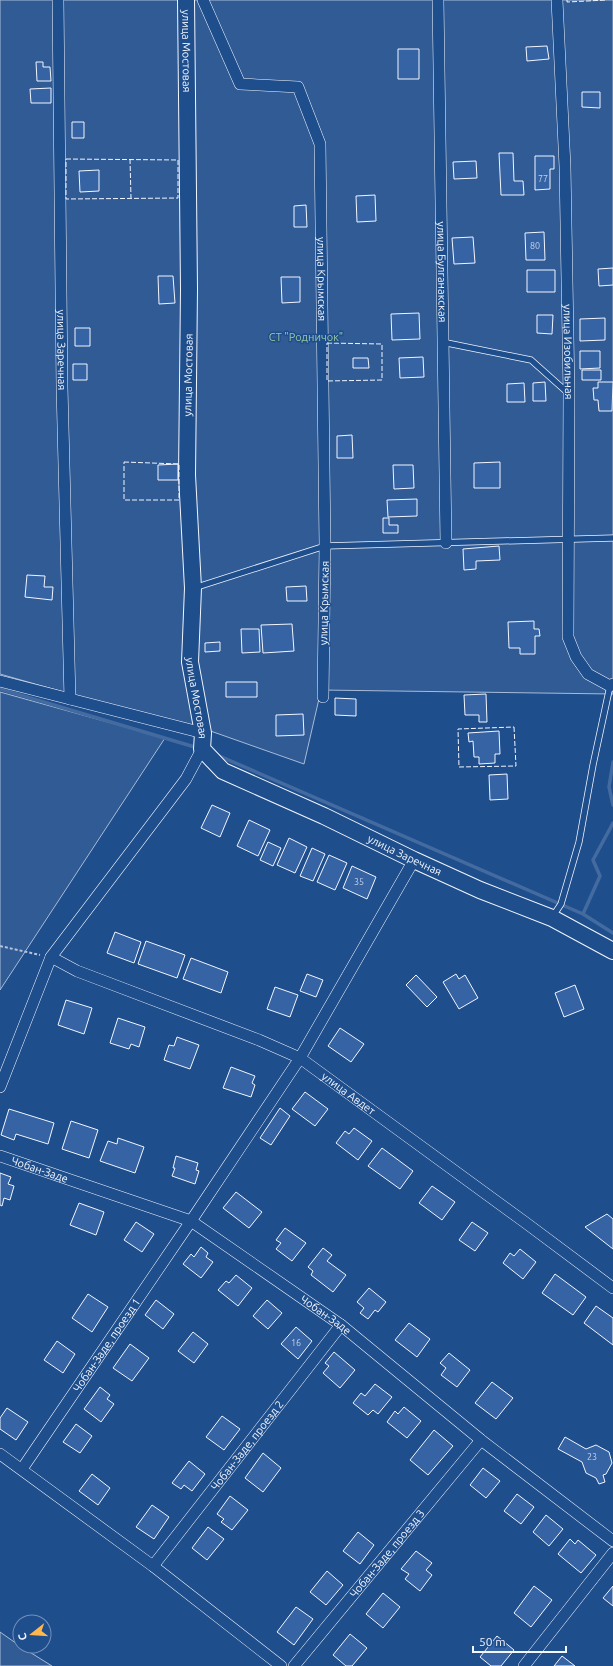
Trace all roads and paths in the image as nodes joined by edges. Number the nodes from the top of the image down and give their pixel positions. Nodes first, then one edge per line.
1 (58, 0) edge
2 (186, 0) edge
3 (203, 0) edge
4 (438, 0) edge
5 (557, 0) edge
6 (442, 342) junction
7 (569, 393) junction
8 (613, 538) edge
9 (567, 539) junction
10 (446, 543) junction
11 (325, 546) junction
12 (193, 588) junction
13 (0, 681) edge
14 (611, 685) edge
15 (323, 697) dead end
16 (70, 700) junction
17 (202, 741) junction
18 (414, 860) junction
19 (552, 918) junction
20 (0, 946) edge
21 (613, 951) edge
22 (51, 957) junction
23 (300, 1058) junction
24 (0, 1088) edge
25 (0, 1156) edge
26 (191, 1221) junction
27 (613, 1288) edge
28 (341, 1324) junction
29 (480, 1440) junction
30 (0, 1454) edge
31 (22, 1469) junction
32 (613, 1541) edge
33 (613, 1553) edge
34 (153, 1566) junction
35 (281, 1666) edge
36 (294, 1666) edge
37 (524, 1666) edge

1 - 16 street, улица Заречная
2 - 12 street, улица Мостовая
3 - 11 street, улица Крымская
4 - 6 street, улица Булганакская
5 - 7 street, улица Изобильная
6 - 7 lane
6 - 10 street, улица Булганакская
7 - 9 street, улица Изобильная
8 - 9 lane
9 - 10 lane
9 - 14 street, улица Изобильная
10 - 11 lane
11 - 12 lane
11 - 15 street, улица Крымская
12 - 17 street, улица Мостовая
13 - 16 street
14 - 19 lane
16 - 17 street
17 - 18 street, улица Заречная
17 - 22 street
18 - 19 street, улица Заречная
18 - 23 street, Чобан-Заде, проезд 1
19 - 21 street, улица Заречная
20 - 22 path
22 - 23 street, улица Авдет
22 - 24 street
23 - 26 street, Чобан-Заде, проезд 1
23 - 27 street, улица Авдет
25 - 26 street, Чобан-Заде
26 - 28 street, Чобан-Заде
26 - 31 street, Чобан-Заде, проезд 1
28 - 29 street, Чобан-Заде
28 - 34 street, Чобан-Заде, проезд 2
29 - 32 street, Чобан-Заде
29 - 36 street, Чобан-Заде, проезд 3
30 - 31 street
31 - 34 street
33 - 37 street
34 - 35 street

